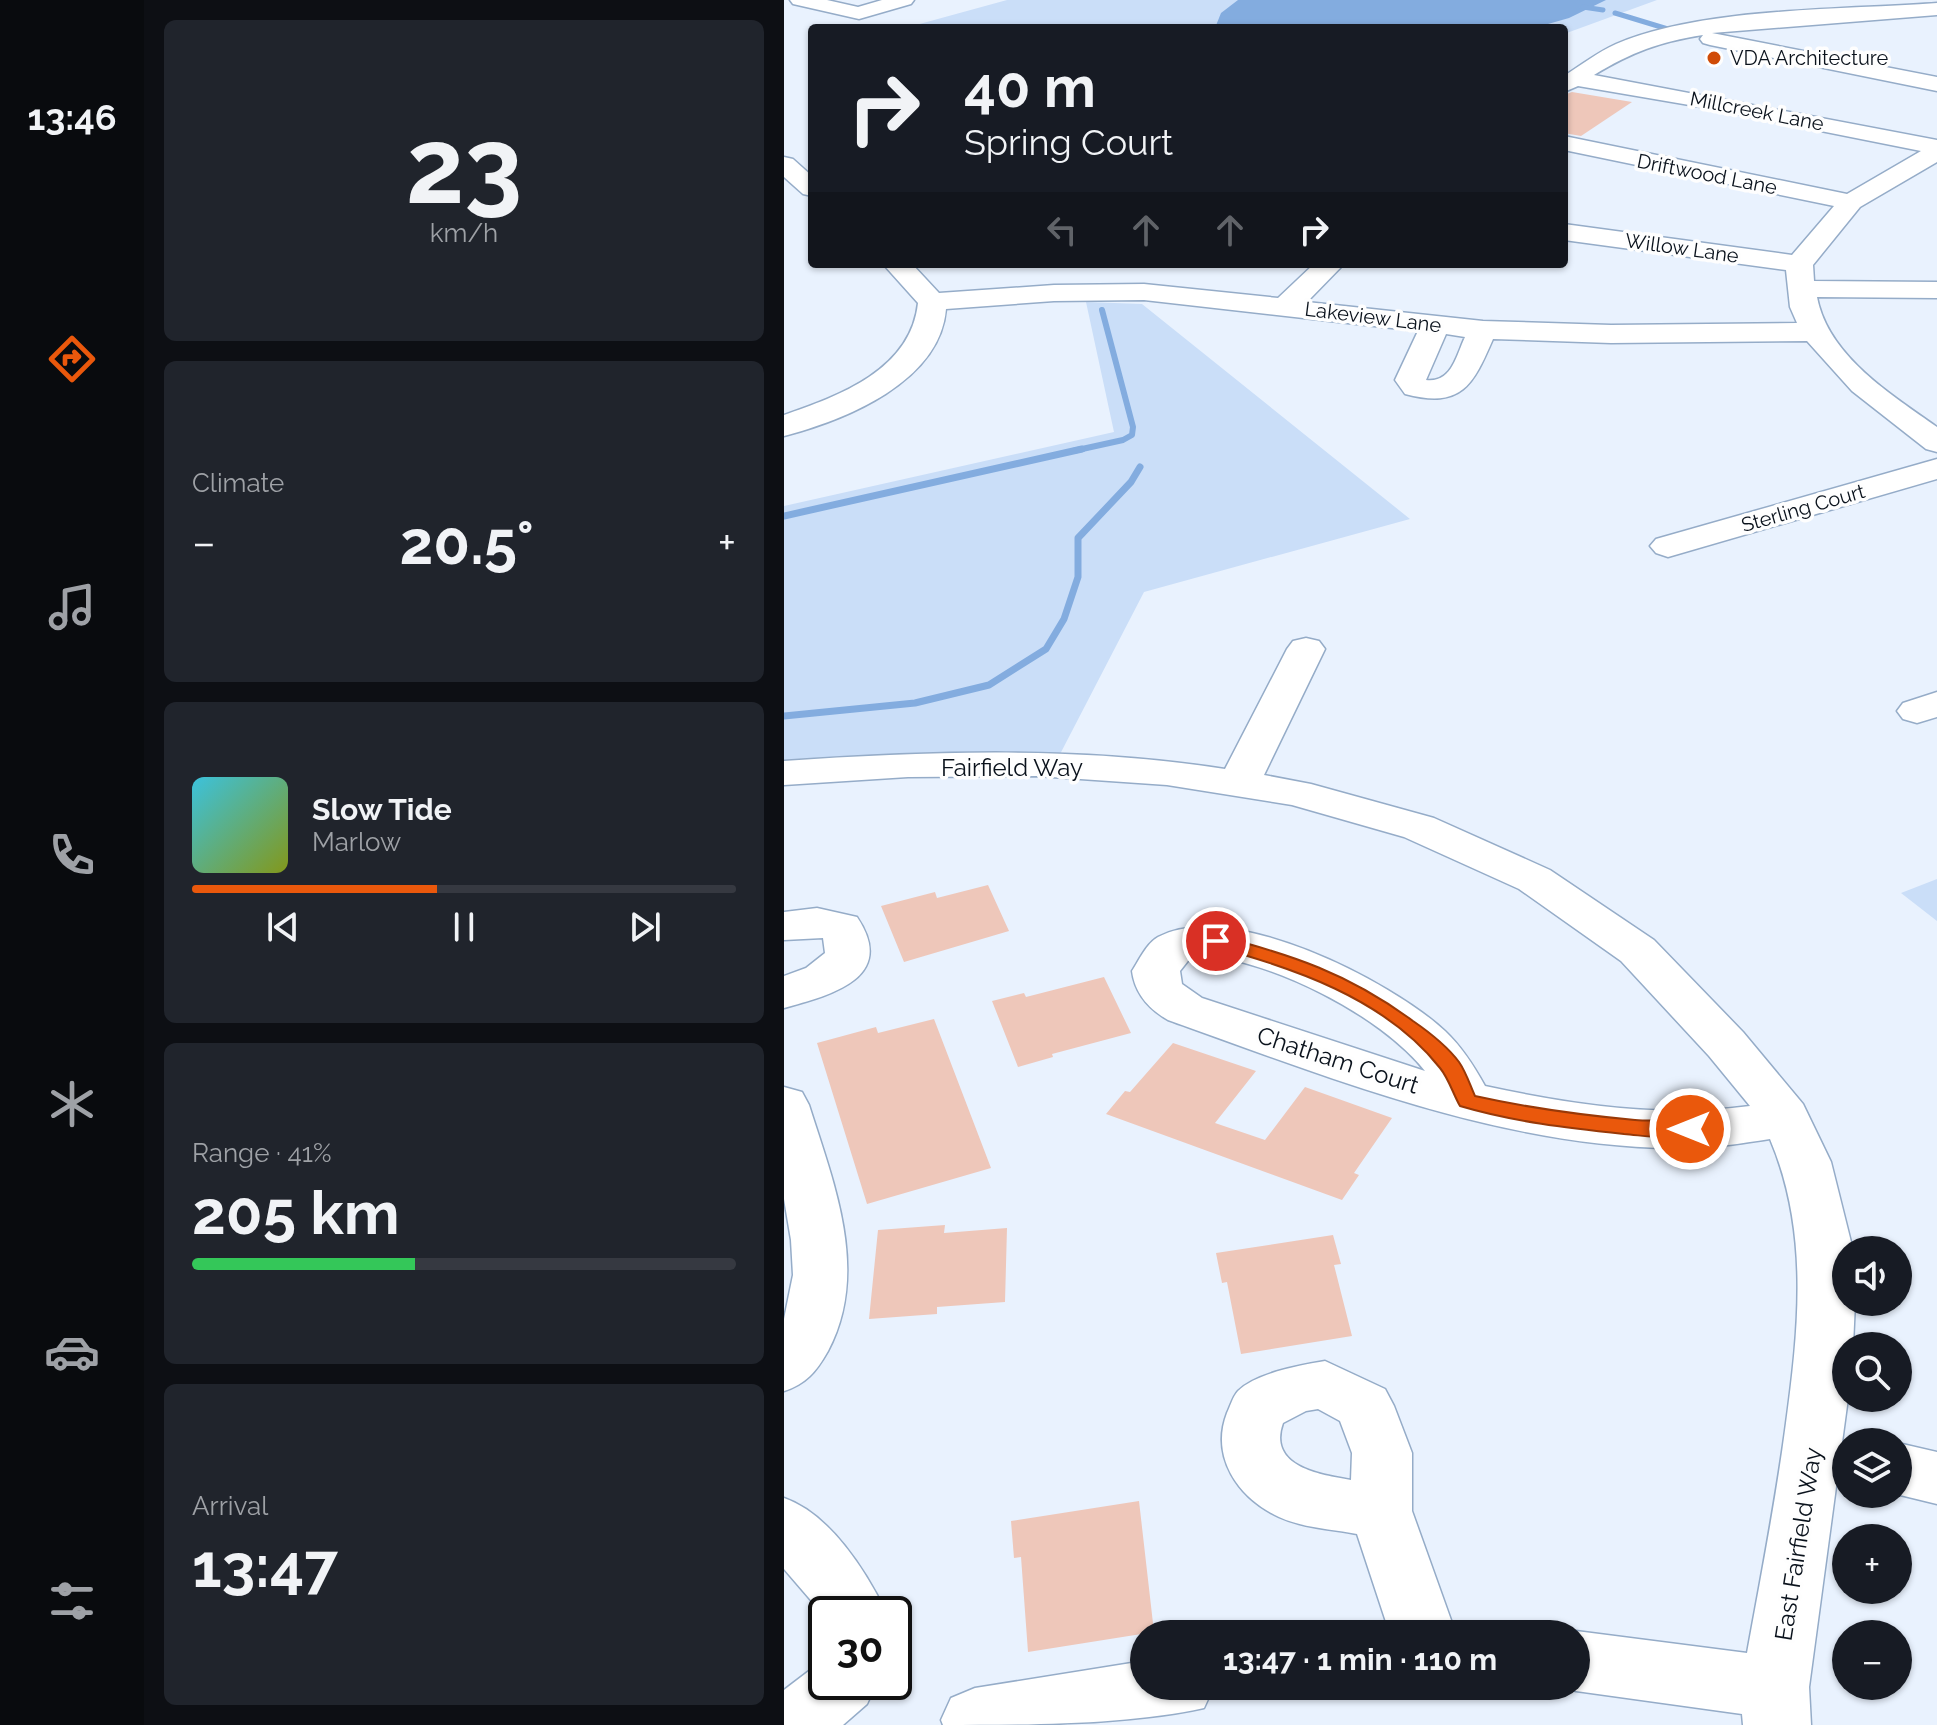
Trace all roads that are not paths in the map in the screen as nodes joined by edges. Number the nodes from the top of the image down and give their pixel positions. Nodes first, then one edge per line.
1 (800, 0) edge
2 (904, 0) edge
3 (1891, 0) edge
4 (1734, 7) dead end
5 (1937, 9) edge
6 (1912, 11) junction
7 (1757, 22) junction
8 (1684, 33) junction
9 (1570, 82) edge
10 (1937, 84) edge
11 (1568, 144) edge
12 (1937, 150) edge
13 (784, 164) edge
14 (808, 185) edge
15 (1851, 202) junction
16 (1568, 233) edge
17 (901, 268) edge
18 (1326, 268) edge
19 (1800, 277) junction
20 (1937, 290) edge
21 (932, 302) junction
22 (1286, 306) junction
23 (1435, 326) junction
24 (1483, 330) junction
25 (1815, 332) junction
26 (784, 426) edge
27 (1937, 442) edge
28 (1937, 469) edge
29 (1668, 546) dead end
30 (1306, 649) dead end
31 (784, 773) edge
32 (1240, 781) junction
33 (784, 926) edge
34 (784, 992) edge
35 (1467, 1101) junction
36 (784, 1105) edge
37 (1786, 1119) junction
38 (784, 1368) edge
39 (1830, 1452) edge
40 (1912, 1472) edge
41 (1937, 1478) edge
42 (1381, 1511) dead end
43 (784, 1525) edge
44 (844, 1596) edge
45 (1418, 1620) edge
46 (1590, 1664) edge
47 (1130, 1694) edge
48 (822, 1700) edge
49 (1776, 1706) edge
50 (975, 1720) dead end
51 (794, 1725) edge

1 - 2 street
3 - 6 street
4 - 7 street
5 - 6 street
6 - 7 street
7 - 8 street
8 - 9 street
8 - 10 street
9 - 12 street, Millcreek Lane
11 - 15 street, Driftwood Lane
12 - 15 street
13 - 14 street
15 - 19 street
16 - 19 street, Willow Lane
17 - 21 street
18 - 22 street
19 - 20 street, Willow Lane
19 - 25 street
21 - 22 street, Lakeview Lane
21 - 26 street
22 - 23 street, Lakeview Lane
23 - 24 street, Lakeview Lane
23 - 24 street
24 - 25 street, Lakeview Lane
25 - 27 street
28 - 29 street, Sterling Court
30 - 32 street
31 - 32 street, Fairfield Way
32 - 37 street, East Fairfield Way
33 - 34 street
35 - 35 street, Chatham Court
35 - 37 street, Chatham Court
36 - 38 street
37 - 39 street, East Fairfield Way
39 - 49 street, East Fairfield Way
40 - 41 street
42 - 45 street
43 - 44 street
46 - 49 street
47 - 50 street
48 - 51 street

